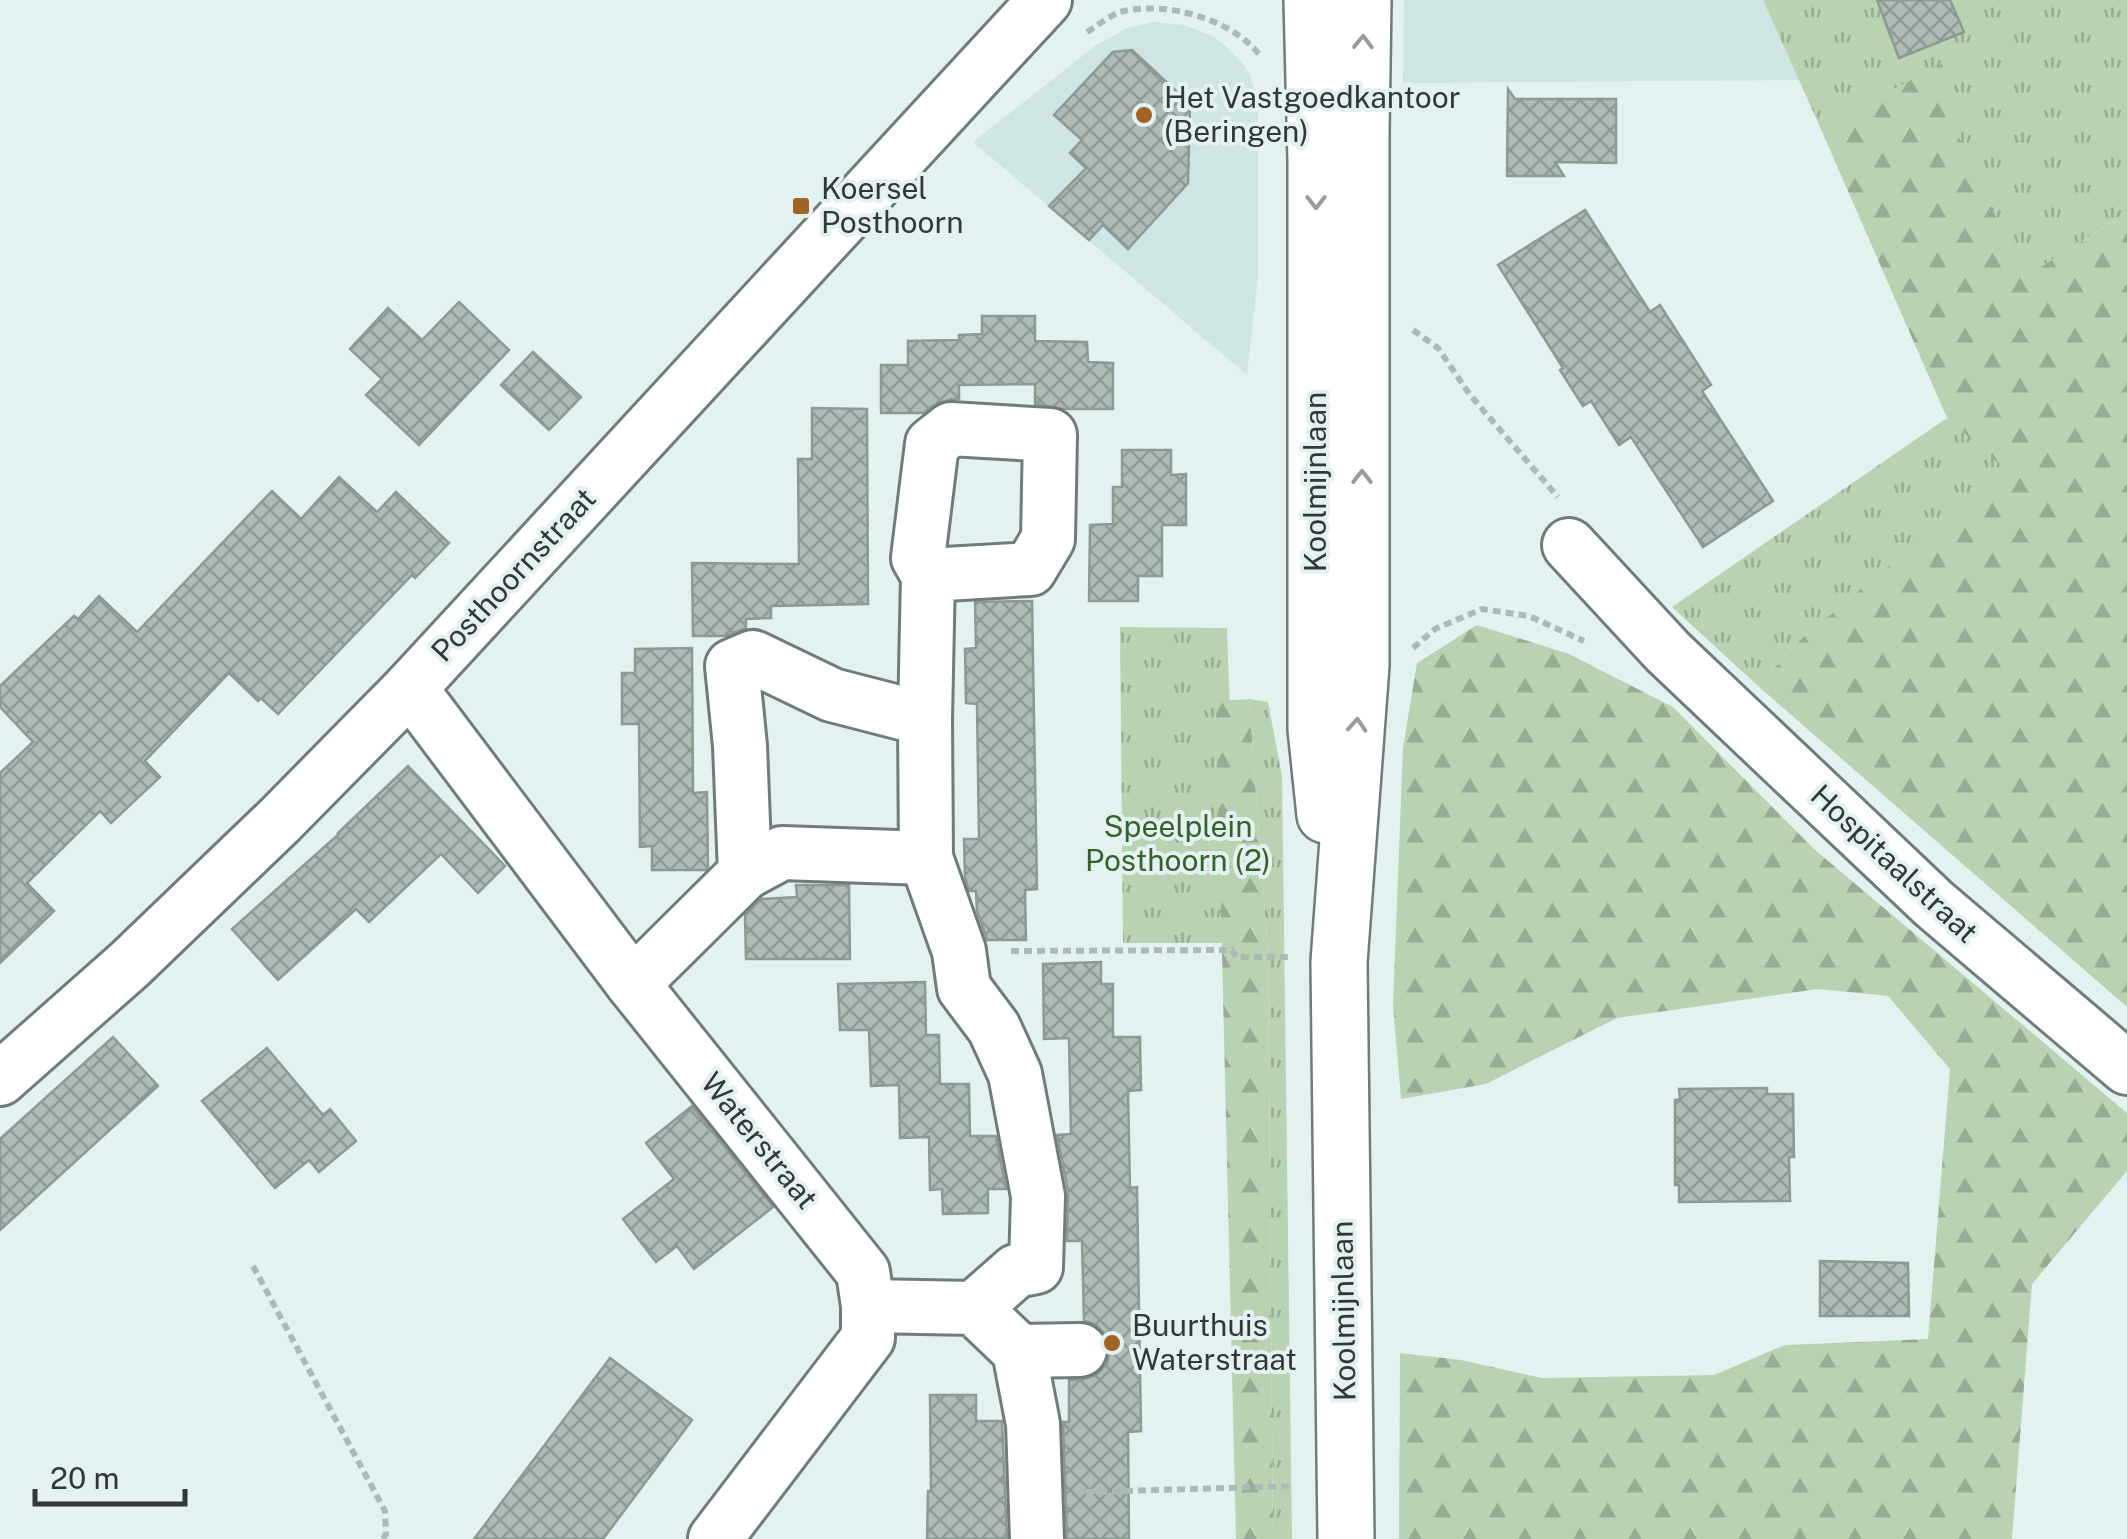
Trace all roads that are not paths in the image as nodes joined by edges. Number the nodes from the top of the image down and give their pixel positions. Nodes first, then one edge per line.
1 (1045, 0) edge
2 (1312, 0) edge
3 (1364, 0) edge
4 (1086, 16) edge
5 (1004, 47) junction
6 (1569, 545) road end
7 (928, 575) dead end
8 (410, 688) junction
9 (925, 719) junction
10 (926, 858) junction
11 (745, 873) junction
12 (1318, 959) junction
13 (634, 984) junction
14 (2127, 1068) edge
15 (0, 1079) edge
16 (868, 1306) junction
17 (974, 1308) junction
18 (1080, 1350) dead end
19 (1019, 1351) junction
20 (1036, 1516) edge
21 (715, 1539) edge
22 (1346, 1539) edge

1 - 5 street, Posthoornstraat
2 -> 12 main road, Koolmijnlaan
12 -> 3 main road, Koolmijnlaan
4 - 5 street, Posthoornstraat
5 - 8 street, Posthoornstraat
6 - 14 street, Hospitaalstraat
7 - 9 street
8 - 13 street, Waterstraat
8 - 15 street, Posthoornstraat
9 - 10 street
9 - 11 street
10 - 11 street
10 - 17 street
11 - 13 street
12 - 22 main road, Koolmijnlaan
13 - 16 street, Waterstraat
16 - 17 street
16 - 21 street
17 - 19 street
18 - 19 street
19 - 20 street

